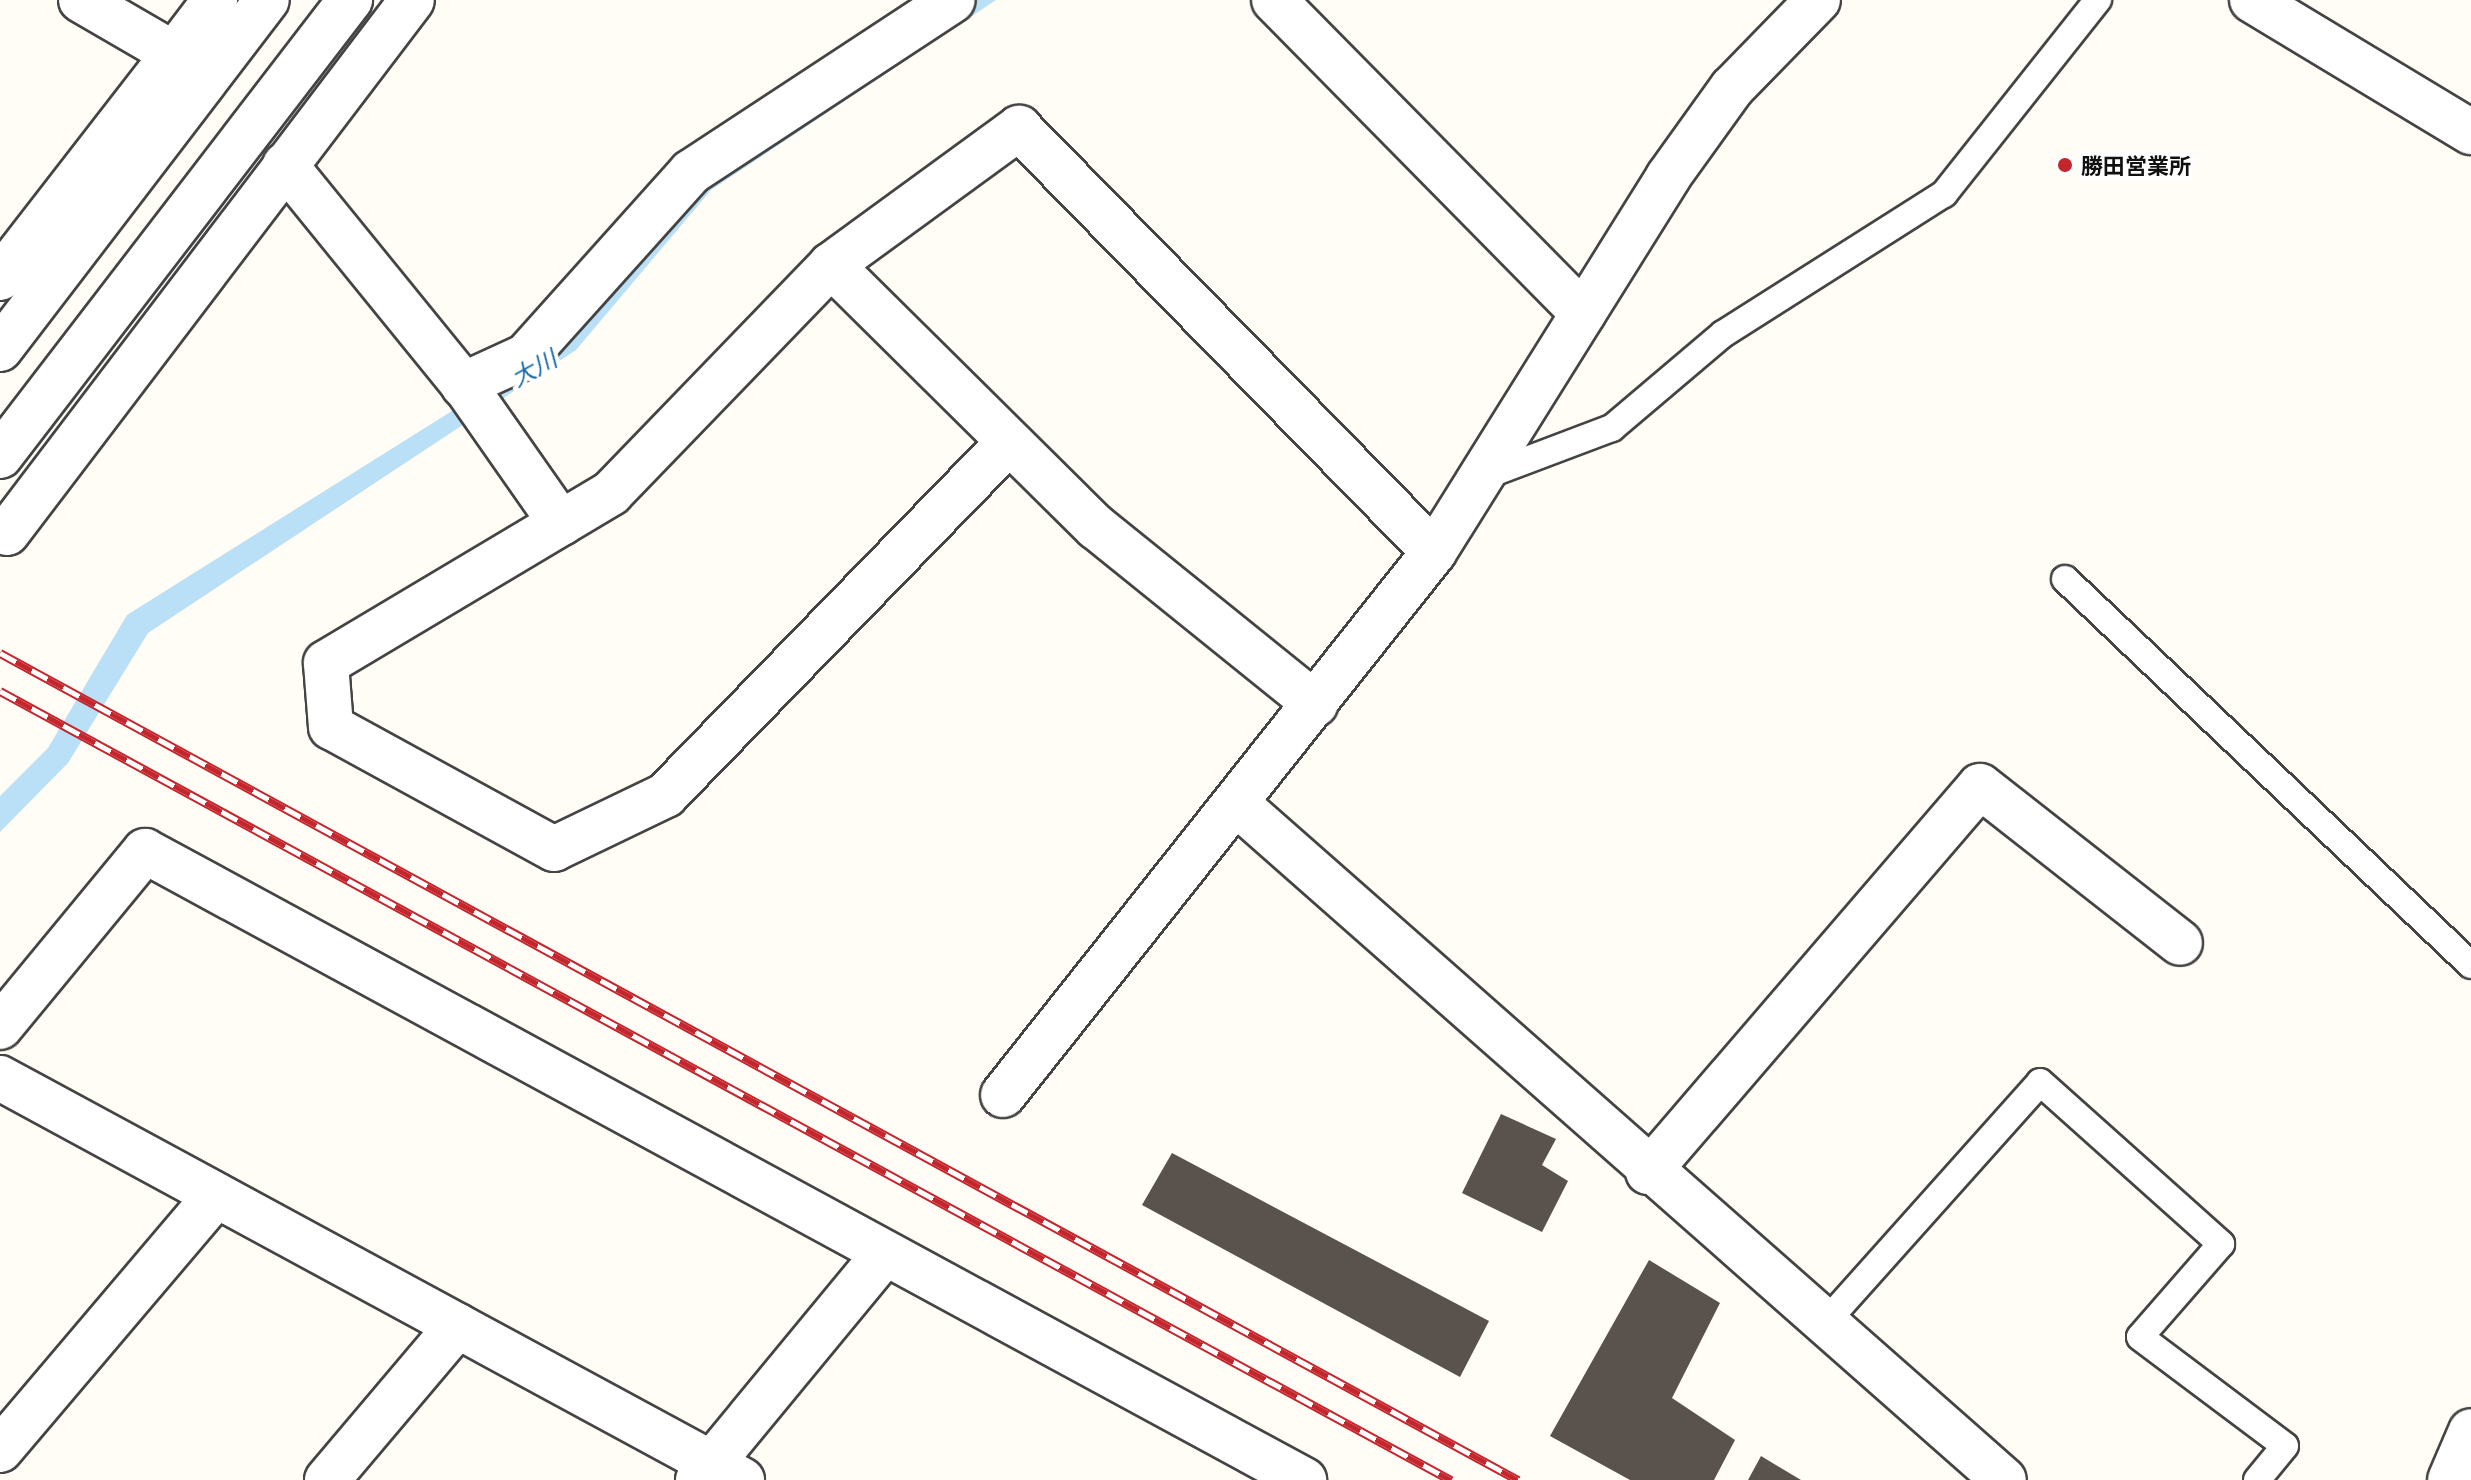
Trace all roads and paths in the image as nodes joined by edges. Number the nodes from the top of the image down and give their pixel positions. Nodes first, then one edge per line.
1 (81, 0) edge
2 (215, 0) edge
3 (267, 0) edge
4 (350, 0) edge
5 (412, 0) edge
6 (953, 0) edge
7 (1274, 0) edge
8 (1818, 0) edge
9 (2098, 0) edge
10 (2252, 0) edge
11 (174, 54) junction
12 (2471, 132) edge
13 (285, 165) junction
14 (831, 265) junction
15 (0, 278) edge
16 (1583, 313) junction
17 (0, 349) edge
18 (472, 396) junction
19 (1006, 445) junction
20 (0, 456) edge
21 (1482, 477) junction
22 (561, 523) junction
23 (7, 533) dead end
24 (1434, 552) junction
25 (2065, 579) dead end
26 (1315, 704) junction
27 (1237, 804) junction
28 (2180, 943) dead end
29 (2471, 965) edge
30 (0, 1027) edge
31 (0, 1078) edge
32 (1003, 1095) dead end
33 (1648, 1172) junction
34 (216, 1195) junction
35 (884, 1254) junction
36 (1824, 1324) junction
37 (457, 1326) junction
38 (2471, 1431) edge
39 (0, 1450) edge
40 (717, 1474) edge
41 (327, 1480) edge
42 (1304, 1480) edge
43 (2004, 1480) edge
44 (2257, 1480) edge
45 (2450, 1480) edge

1 - 11 street
2 - 11 street
3 - 17 street
4 - 20 street
5 - 13 street
6 - 18 street
7 - 16 street
8 - 16 street
9 - 21 lane
10 - 12 street
11 - 15 street
13 - 18 street
13 - 23 street
14 - 19 street
14 - 22 street
14 - 24 street
16 - 21 street
18 - 22 street
19 - 22 street
19 - 26 street
21 - 24 street
24 - 26 street
25 - 29 lane
26 - 27 street
27 - 32 street
27 - 33 street
28 - 33 street
30 - 35 street
31 - 34 street
33 - 36 street
34 - 37 street
34 - 39 street
35 - 40 street
35 - 42 street
36 - 43 street
36 - 44 lane
37 - 40 street
37 - 41 street
38 - 45 street

